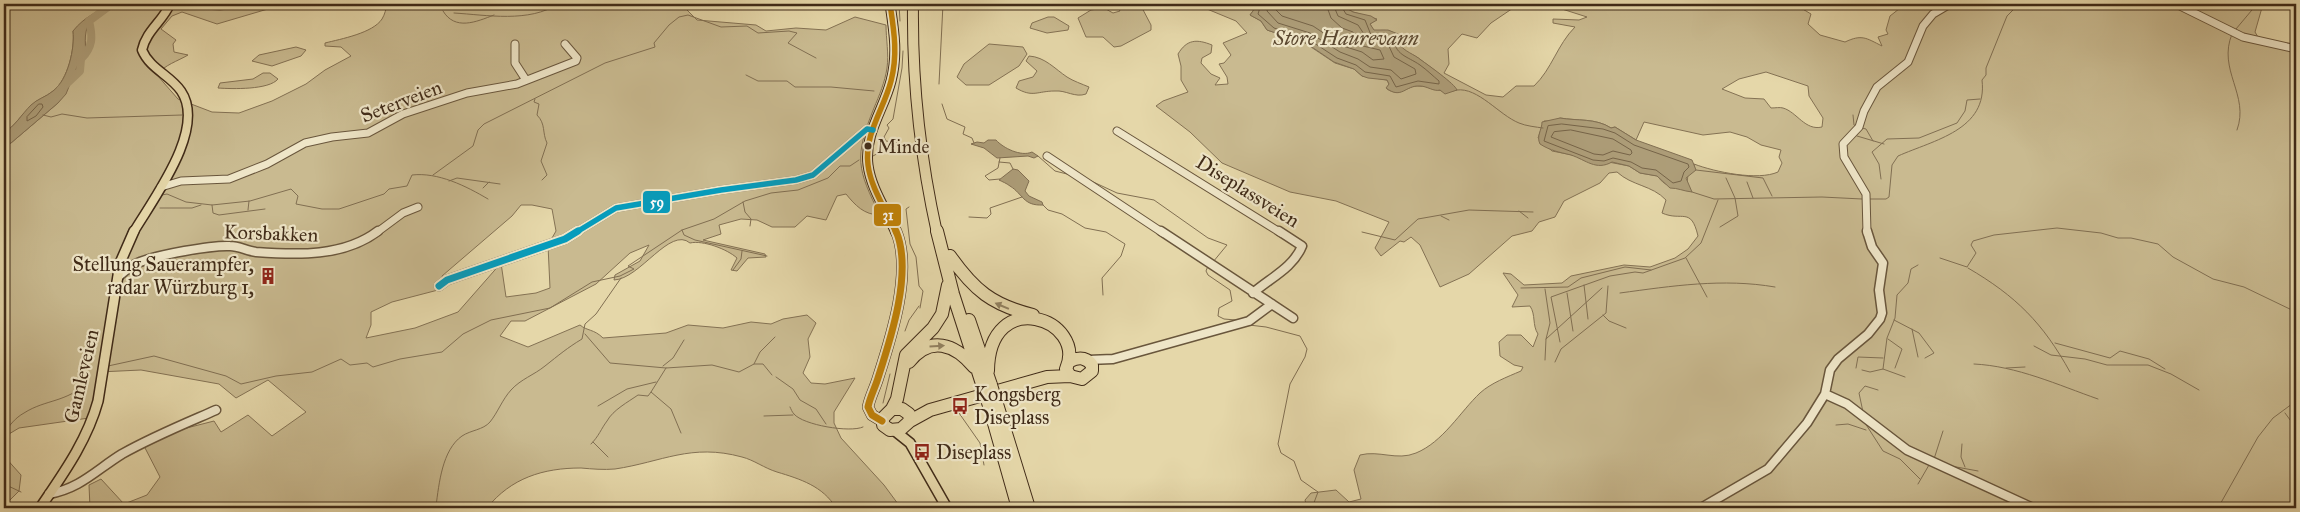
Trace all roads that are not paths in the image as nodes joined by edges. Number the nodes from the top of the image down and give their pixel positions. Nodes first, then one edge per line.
1 (170, 4) edge
2 (890, 4) edge
3 (913, 4) edge
4 (919, 4) edge
5 (1950, 4) edge
6 (2176, 4) edge
7 (515, 44) dead end
8 (565, 44) dead end
9 (2296, 49) edge
10 (526, 80) junction
11 (870, 129) junction
12 (1117, 131) dead end
13 (1047, 156) dead end
14 (159, 188) junction
15 (418, 207) dead end
16 (950, 256) junction
17 (948, 279) junction
18 (117, 282) junction
19 (439, 286) dead end
20 (1253, 293) junction
21 (1272, 304) junction
22 (1293, 318) dead end
23 (1078, 366) junction
24 (985, 380) junction
25 (1825, 394) junction
26 (994, 408) junction
27 (216, 410) dead end
28 (898, 418) junction
29 (49, 494) junction
30 (40, 508) edge
31 (947, 508) edge
32 (1018, 508) edge
33 (1030, 508) edge
34 (1701, 508) edge
35 (2033, 508) edge

1 - 14 main road, Gamleveien
2 - 11 main road
3 - 17 highway
4 - 16 highway
5 - 25 street
6 - 9 street
7 - 10 street
8 - 10 street, Seterveien
10 - 14 street, Seterveien
11 - 19 street
11 - 28 main road
12 - 20 street, Diseplassveien
13 - 20 street
14 - 18 main road, Gamleveien
15 - 18 street, Korsbakken
23 -> 16 highway
16 - 24 highway
17 - 24 highway
17 - 28 highway
18 - 29 main road, Gamleveien
20 - 21 street
21 - 22 street
21 - 23 street
23 - 24 highway
23 - 28 highway
24 - 26 highway, bridge
28 -> 24 highway
25 - 34 street
25 - 35 street
26 - 32 highway
26 - 33 highway
27 - 29 street
28 - 31 main road
29 - 30 main road, Gamleveien

